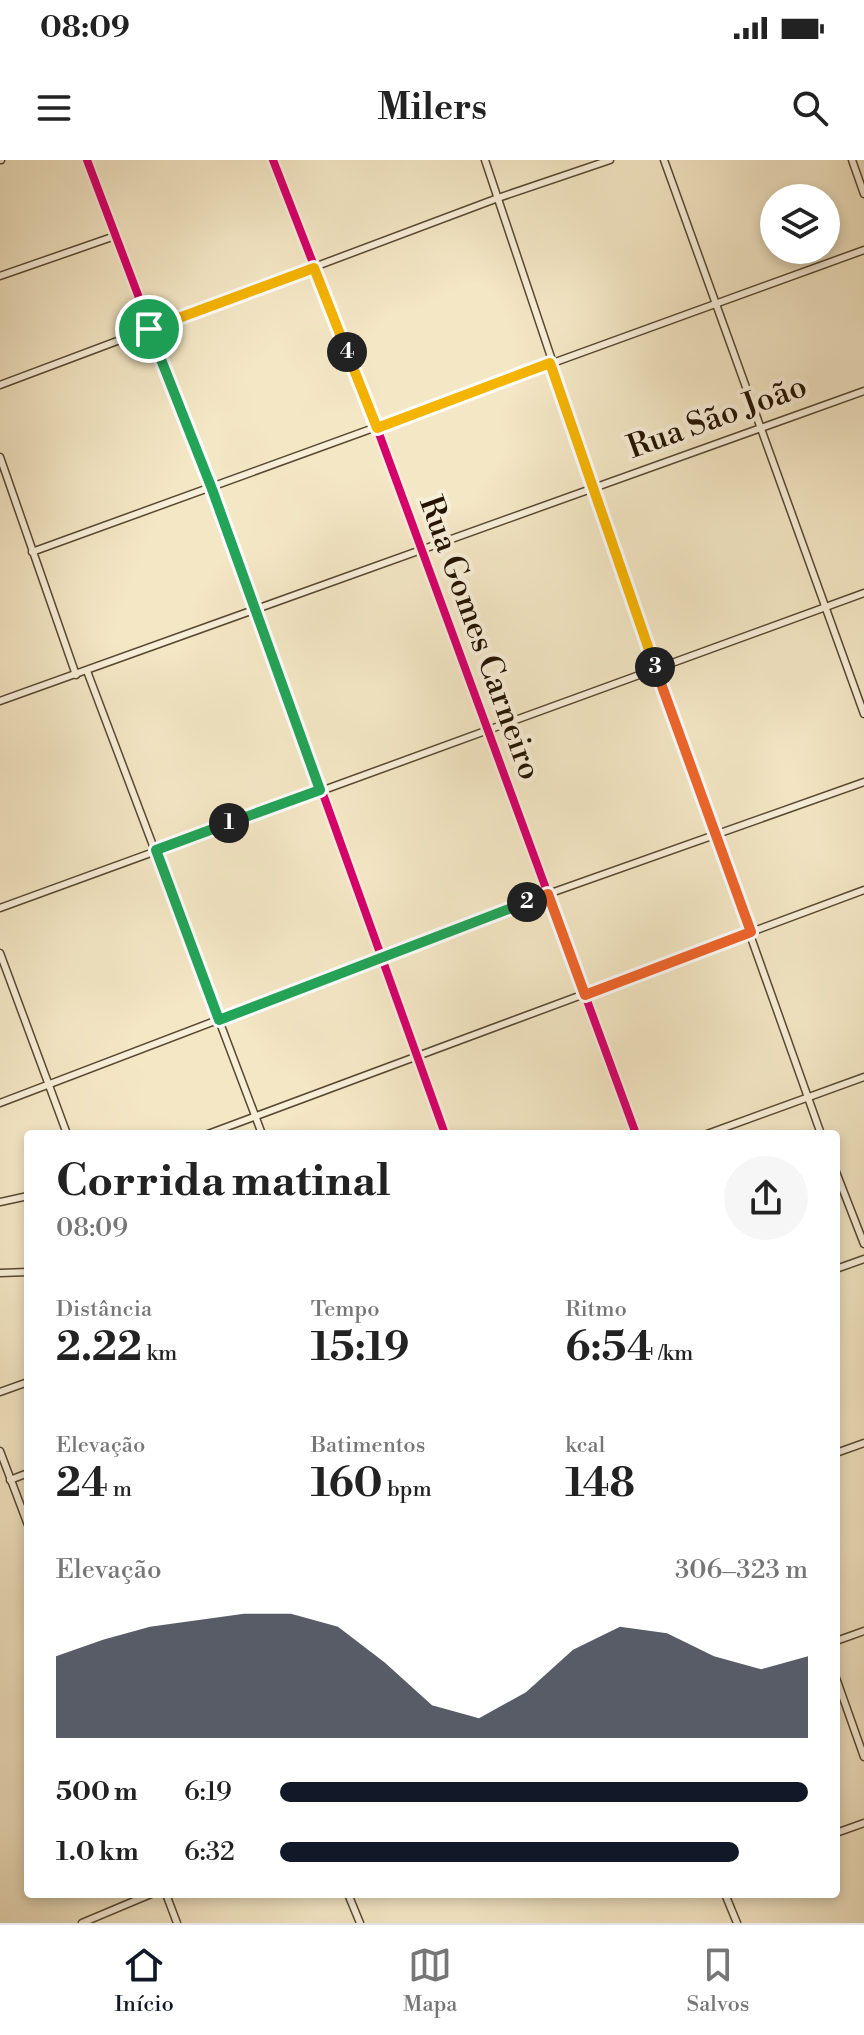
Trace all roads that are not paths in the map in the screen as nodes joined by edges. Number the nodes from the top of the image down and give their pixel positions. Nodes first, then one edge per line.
1 (87, 160) edge
2 (273, 160) edge
3 (485, 160) edge
4 (610, 160) edge
5 (664, 160) edge
6 (852, 160) edge
7 (864, 194) edge
8 (498, 198) junction
9 (115, 236) junction
10 (864, 250) edge
11 (314, 268) junction
12 (0, 276) edge
13 (715, 302) junction
14 (149, 329) junction
15 (550, 363) junction
16 (0, 385) edge
17 (864, 391) edge
18 (377, 428) junction
19 (759, 428) junction
20 (0, 457) edge
21 (594, 487) junction
22 (212, 489) junction
23 (422, 551) junction
24 (32, 552) junction
25 (864, 593) edge
26 (825, 606) junction
27 (257, 610) junction
28 (655, 668) junction
29 (87, 671) junction
30 (76, 675) junction
31 (864, 689) edge
32 (856, 692) junction
33 (0, 701) edge
34 (864, 714) edge
35 (489, 728) junction
36 (864, 782) edge
37 (320, 790) junction
38 (714, 833) junction
39 (156, 850) junction
40 (864, 890) edge
41 (548, 894) junction
42 (0, 908) edge
43 (751, 932) junction
44 (0, 953) edge
45 (380, 959) junction
46 (585, 995) junction
47 (219, 1020) junction
48 (416, 1055) junction
49 (864, 1077) edge
50 (49, 1085) junction
51 (808, 1099) junction
52 (0, 1103) edge
53 (255, 1116) junction
54 (66, 1130) edge
55 (218, 1130) edge
56 (260, 1130) edge
57 (444, 1130) edge
58 (635, 1130) edge
59 (719, 1130) edge
60 (820, 1130) edge
61 (840, 1182) edge
62 (24, 1197) edge
63 (0, 1202) edge
64 (864, 1244) edge
65 (864, 1259) edge
66 (840, 1268) edge
67 (24, 1272) edge
68 (0, 1273) edge
69 (24, 1383) edge
70 (0, 1392) edge
71 (864, 1443) edge
72 (0, 1451) edge
73 (840, 1452) edge
74 (24, 1475) edge
75 (10, 1480) junction
76 (24, 1515) edge
77 (864, 1631) edge
78 (840, 1640) edge
79 (840, 1689) edge
80 (864, 1757) edge
81 (864, 1823) edge
82 (840, 1832) edge
83 (141, 1898) edge
84 (168, 1898) edge
85 (350, 1898) edge
86 (727, 1898) edge
87 (82, 1923) edge
88 (177, 1923) edge
89 (360, 1923) edge
90 (737, 1923) edge

1 - 9 street
2 - 11 street, Rua Gomes Carneiro
3 - 8 street
4 - 8 street
5 - 13 street
6 - 7 street
8 - 11 street
8 - 15 street
9 - 12 street
9 - 14 street
10 - 13 street
11 - 14 street
11 - 18 street, Rua Gomes Carneiro
13 - 15 street
13 - 19 street
14 - 16 street
14 - 22 street
15 - 18 street
15 - 21 street
17 - 19 street, Rua São João
18 - 22 street
18 - 23 street, Rua Gomes Carneiro
19 - 21 street, Rua São João
19 - 26 street
20 - 24 street
21 - 23 street, Rua São João
21 - 28 street
22 - 24 street
22 - 27 street
23 - 27 street, Rua São João
23 - 35 street, Rua Gomes Carneiro
24 - 30 street
25 - 26 street
26 - 28 street
26 - 32 street
27 - 29 street, Rua São João
27 - 37 street
28 - 35 street
28 - 38 street
29 - 30 street, Rua São João
29 - 39 street
30 - 33 street, Rua São João
31 - 32 street
32 - 34 street
35 - 37 street
35 - 41 street, Rua Gomes Carneiro
36 - 38 street
37 - 39 street
37 - 45 street
38 - 41 street
38 - 43 street
39 - 42 street
39 - 47 street
40 - 43 street
41 - 45 street
41 - 46 street, Rua Gomes Carneiro
43 - 46 street
43 - 51 street
44 - 50 street
45 - 47 street
45 - 48 street
46 - 48 street
46 - 58 street, Rua Gomes Carneiro
47 - 50 street
47 - 53 street
48 - 53 street
48 - 57 street
49 - 51 street
50 - 52 street
50 - 54 street
51 - 59 street
51 - 60 street
53 - 55 street
53 - 56 street
61 - 64 street
62 - 63 street
65 - 66 street
67 - 68 street
69 - 70 street
71 - 73 street
72 - 75 street
74 - 75 street
75 - 76 street
77 - 78 street
79 - 80 street
81 - 82 street
83 - 87 street
84 - 88 street
85 - 89 street
86 - 90 street

